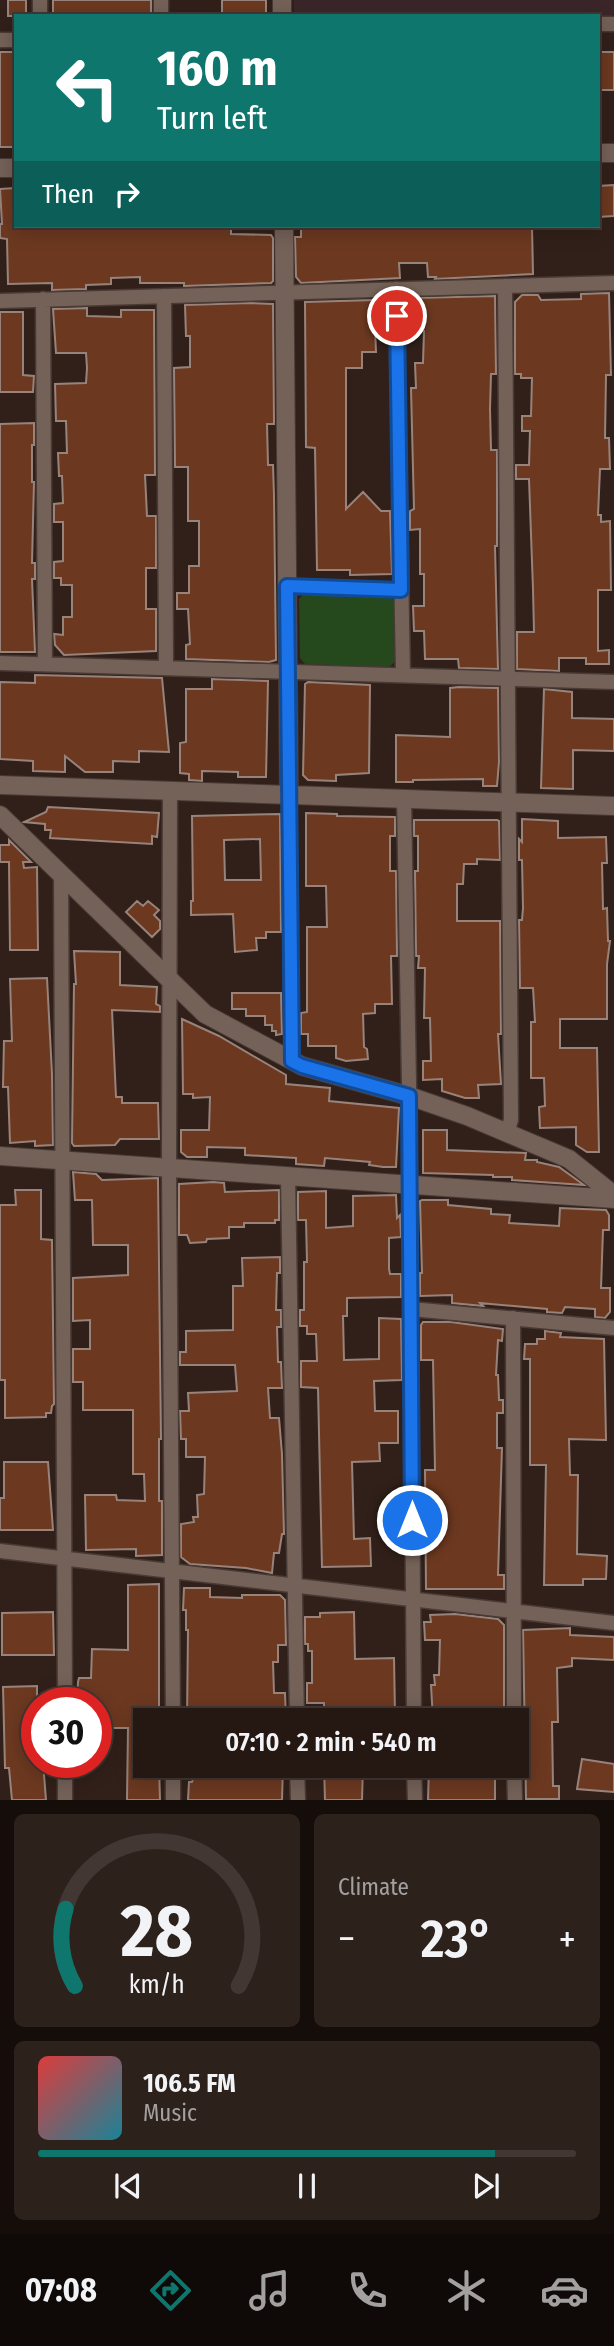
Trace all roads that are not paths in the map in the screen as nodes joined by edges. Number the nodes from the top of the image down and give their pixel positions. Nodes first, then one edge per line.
1 (284, 228) edge
2 (614, 282) edge
3 (505, 286) junction
4 (396, 289) junction
5 (285, 292) junction
6 (164, 296) junction
7 (43, 299) junction
8 (0, 300) edge
9 (287, 586) junction
10 (401, 590) junction
11 (0, 663) edge
12 (46, 664) junction
13 (166, 668) junction
14 (288, 671) junction
15 (403, 675) junction
16 (508, 678) junction
17 (614, 682) edge
18 (0, 785) edge
19 (170, 791) junction
20 (289, 795) junction
21 (404, 799) junction
22 (510, 803) junction
23 (614, 806) edge
24 (0, 815) edge
25 (61, 874) junction
26 (170, 980) junction
27 (292, 1061) junction
28 (409, 1096) junction
29 (507, 1132) junction
30 (0, 1156) edge
31 (61, 1160) junction
32 (169, 1168) junction
33 (288, 1176) junction
34 (410, 1184) junction
35 (614, 1197) edge
36 (411, 1309) junction
37 (513, 1318) junction
38 (614, 1328) edge
39 (0, 1551) edge
40 (64, 1559) junction
41 (172, 1572) junction
42 (295, 1586) junction
43 (413, 1600) junction
44 (512, 1611) junction
45 (614, 1623) edge
46 (65, 1687) edge
47 (173, 1708) edge
48 (297, 1708) edge
49 (414, 1708) edge
50 (514, 1708) edge
51 (65, 1778) edge
52 (173, 1778) edge
53 (297, 1778) edge
54 (414, 1778) edge
55 (514, 1778) edge
56 (65, 1800) edge
57 (173, 1800) edge
58 (298, 1800) edge
59 (415, 1800) edge
60 (514, 1800) edge

1 - 5 street
2 - 3 street
3 - 4 street
3 - 16 street
4 - 5 street
4 - 10 street
5 - 6 street
5 - 9 street
6 - 7 street
6 - 13 street
7 - 8 street
7 - 12 street
9 - 10 street
9 - 14 street
10 - 15 street
11 - 12 street
12 - 13 street
13 - 14 street
14 - 15 street
14 - 20 street
15 - 16 street
16 - 17 street
16 - 22 street
18 - 19 street
19 - 20 street
19 - 26 street
20 - 21 street
20 - 27 street
21 - 22 street
21 - 28 street
22 - 23 street
22 - 29 street
24 - 25 street
25 - 26 street
25 - 31 street
26 - 27 street
26 - 32 street
27 - 28 street
28 - 29 street
28 - 34 street
29 - 35 street
30 - 31 street
31 - 32 street
31 - 40 street
32 - 33 street
32 - 41 street
33 - 34 street
33 - 42 street
34 - 35 street
34 - 36 street
36 - 37 street
36 - 43 street
37 - 38 street
37 - 44 street
39 - 40 street
40 - 41 street
40 - 46 street
41 - 42 street
41 - 47 street
42 - 43 street
42 - 48 street
43 - 44 street
43 - 49 street
44 - 45 street
44 - 50 street
51 - 56 street
52 - 57 street
53 - 58 street
54 - 59 street
55 - 60 street

